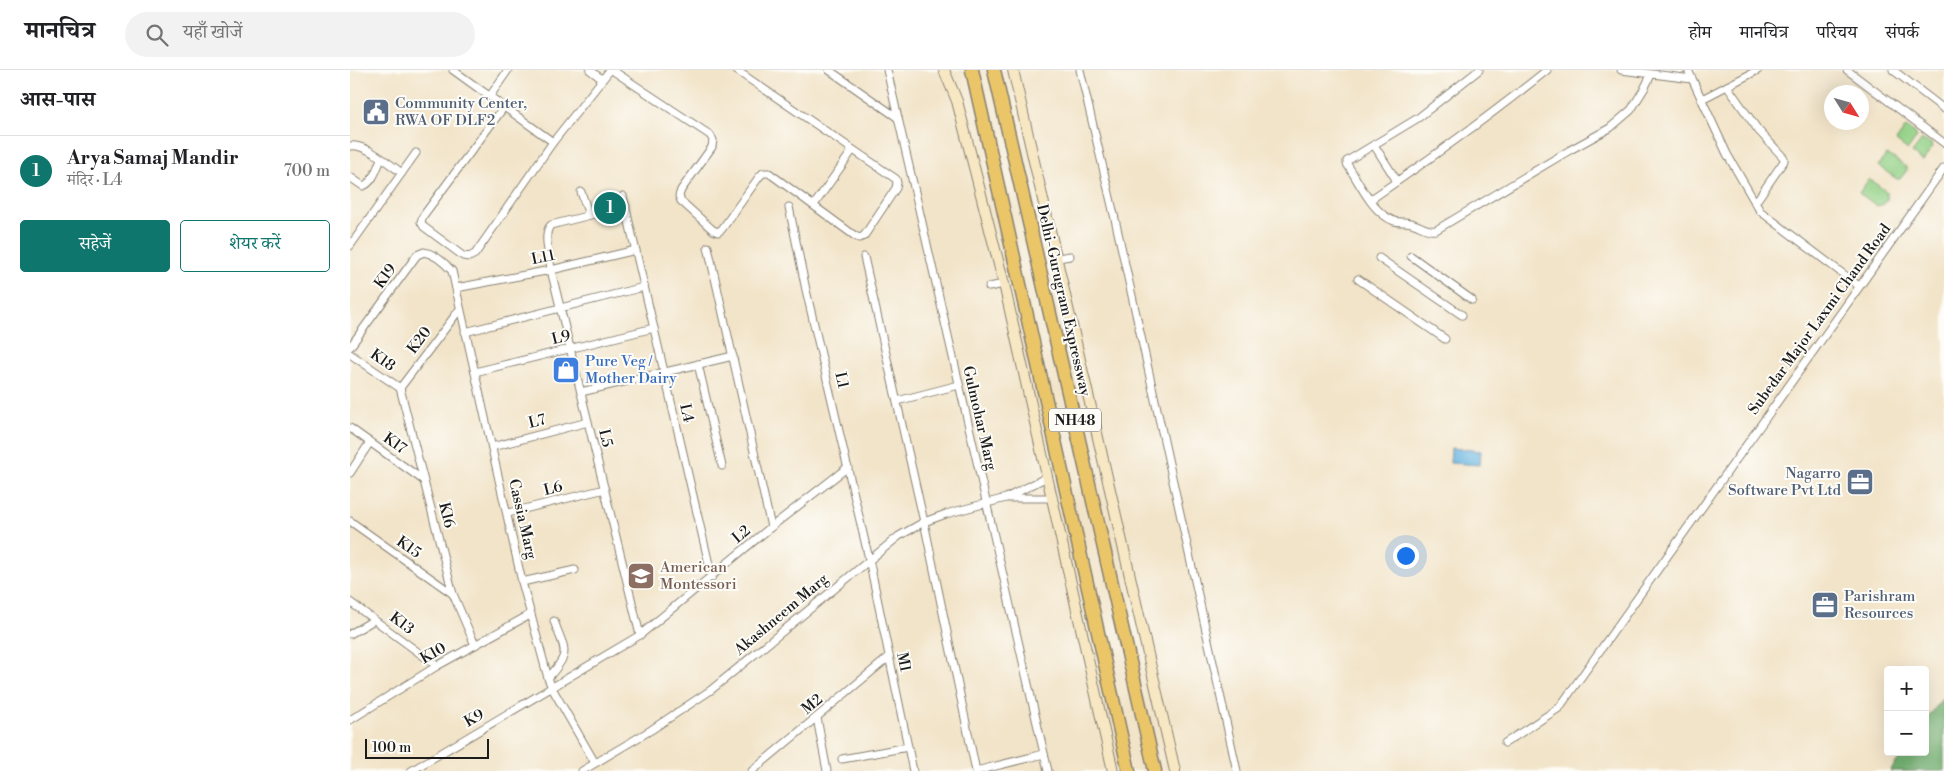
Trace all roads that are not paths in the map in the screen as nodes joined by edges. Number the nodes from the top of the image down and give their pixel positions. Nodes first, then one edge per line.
1 (453, 70) edge
2 (508, 70) edge
3 (590, 70) edge
4 (611, 70) edge
5 (736, 70) edge
6 (829, 70) edge
7 (887, 70) edge
8 (944, 70) edge
9 (962, 70) edge
10 (972, 70) edge
11 (994, 70) edge
12 (1014, 70) edge
13 (1080, 70) edge
14 (1479, 70) edge
15 (1547, 70) edge
16 (1621, 70) edge
17 (1688, 70) edge
18 (1758, 70) edge
19 (1847, 70) edge
20 (1893, 70) edge
21 (1652, 75) junction
22 (602, 79) junction
23 (1692, 79) junction
24 (1727, 86) junction
25 (490, 96) junction
26 (978, 96) junction
27 (1702, 99) junction
28 (504, 106) junction
29 (1944, 108) edge
30 (898, 118) junction
31 (553, 142) junction
32 (1944, 143) edge
33 (1374, 145) junction
34 (350, 146) edge
35 (852, 151) junction
36 (416, 153) dead end
37 (381, 159) junction
38 (1944, 168) edge
39 (402, 173) junction
40 (350, 177) edge
41 (1397, 181) junction
42 (581, 192) dead end
43 (624, 196) dead end
44 (1370, 200) junction
45 (1755, 203) junction
46 (814, 205) junction
47 (626, 206) junction
48 (789, 207) dead end
49 (589, 215) junction
50 (350, 246) edge
51 (708, 247) dead end
52 (636, 250) junction
53 (1070, 256) dead end
54 (1411, 256) dead end
55 (864, 257) dead end
56 (1058, 258) junction
57 (1379, 258) dead end
58 (551, 270) junction
59 (452, 271) joint
60 (1358, 279) dead end
61 (1004, 284) junction
62 (1859, 286) junction
63 (644, 287) junction
64 (989, 287) dead end
65 (456, 288) junction
66 (1472, 300) dead end
67 (560, 308) junction
68 (460, 309) junction
69 (1462, 315) dead end
70 (654, 328) junction
71 (465, 332) junction
72 (1445, 339) dead end
73 (350, 347) edge
74 (570, 348) junction
75 (350, 354) edge
76 (733, 356) junction
77 (698, 364) junction
78 (664, 371) junction
79 (475, 372) junction
80 (959, 385) junction
81 (400, 388) junction
82 (581, 392) junction
83 (897, 401) junction
84 (588, 422) junction
85 (350, 428) edge
86 (370, 442) junction
87 (492, 447) junction
88 (722, 466) dead end
89 (848, 466) junction
90 (350, 473) edge
91 (1047, 477) junction
92 (423, 480) junction
93 (604, 489) junction
94 (1006, 498) junction
95 (1052, 498) junction
96 (986, 504) junction
97 (508, 513) junction
98 (350, 522) edge
99 (924, 522) junction
100 (771, 527) junction
101 (869, 559) junction
102 (575, 570) dead end
103 (712, 577) junction
104 (522, 582) junction
105 (453, 594) junction
106 (350, 602) edge
107 (531, 614) junction
108 (374, 620) junction
109 (554, 621) dead end
110 (350, 634) edge
111 (640, 635) junction
112 (475, 645) junction
113 (889, 657) junction
114 (437, 666) junction
115 (548, 678) junction
116 (552, 688) junction
117 (817, 718) junction
118 (350, 720) edge
119 (1505, 743) dead end
120 (908, 747) junction
121 (1044, 754) junction
122 (842, 759) dead end
123 (595, 763) junction
124 (411, 771) edge
125 (582, 771) edge
126 (752, 771) edge
127 (827, 771) edge
128 (913, 771) edge
129 (1048, 771) edge
130 (1113, 771) edge
131 (1129, 771) edge
132 (1155, 771) edge
133 (1175, 771) edge
134 (1237, 771) edge

1 - 25 street
2 - 25 street
3 - 22 street
4 - 22 street
4 - 46 street
5 - 35 street
6 - 30 street
7 - 30 street, Gulmohar Marg
8 - 61 main road
9 - 26 highway
10 - 26 highway, NH48
11 - 132 highway, Delhi-Gurugram Expressway / NH48
12 - 56 main road
13 - 134 street
14 - 33 street
15 - 41 street
16 - 21 street
17 - 23 street
18 - 24 street
19 - 32 street
20 - 29 street
21 - 23 street
21 - 44 street
22 - 31 street
23 - 27 street
24 - 27 street
24 - 45 street
25 - 28 street
26 - 131 highway, NH48
27 - 45 street
28 - 31 street
28 - 31 street
30 - 80 street, Gulmohar Marg
33 - 41 street
33 - 44 street
34 - 37 street
35 - 46 street
35 - 46 street
36 - 39 street
37 - 39 street
37 - 40 street
38 - 62 street, Subedar Major Laxmi Chand Road
39 - 50 street
41 - 44 street
42 - 49 street
43 - 47 street, L4
45 - 62 street
47 - 49 street, L5
47 - 52 street, L4
48 - 89 street, L1
49 - 58 street, L5
51 - 76 street
52 - 58 street, L11
52 - 63 street, L4
53 - 56 street
54 - 66 street
55 - 83 street
56 - 133 main road
57 - 69 street
58 - 65 street, L11
58 - 67 street, L5
59 - 65 street, Cassia Marg
59 - 73 street, K19
60 - 72 street
61 - 64 street
61 - 91 main road
62 - 119 street, Subedar Major Laxmi Chand Road
63 - 67 street
63 - 70 street, L4
65 - 68 street, Cassia Marg
67 - 71 street
67 - 74 street, L5
68 - 71 street, Cassia Marg
68 - 81 street, K20
70 - 74 street, L9
70 - 78 street, L4
71 - 79 street, Cassia Marg
74 - 79 street, L9
74 - 82 street, L5
75 - 81 street, K18
76 - 77 street
76 - 100 street
77 - 78 street
77 - 88 street
78 - 82 street
78 - 103 street, L4
79 - 87 street, Cassia Marg
80 - 83 street
80 - 96 street, Gulmohar Marg
81 - 92 street, K16
82 - 84 street, L5
83 - 99 street
84 - 87 street, L7
84 - 93 street, L5
85 - 86 street, K17
86 - 90 street
86 - 92 street, K17
87 - 97 street, Cassia Marg
89 - 100 street, L2
89 - 101 street, L1
91 - 94 street, Akashneem Marg
91 - 95 main road
92 - 105 street, K16
93 - 97 street, L6
93 - 111 street, L5
94 - 95 street, Akashneem Marg
94 - 96 street, Akashneem Marg
95 - 130 main road
96 - 99 street, Akashneem Marg
96 - 121 street, Gulmohar Marg
97 - 104 street, Cassia Marg
98 - 105 street, K15
99 - 101 street, Akashneem Marg
99 - 121 street
100 - 103 street, L2
101 - 113 street, M1
101 - 123 street, Akashneem Marg
102 - 104 street
103 - 111 street, L2
104 - 107 street, Cassia Marg
105 - 112 street, K16
106 - 108 street, K13
107 - 112 street, K10
107 - 115 street, Cassia Marg
108 - 110 street
108 - 114 street, K13
109 - 115 street
111 - 116 street, L2
112 - 114 street, K10
113 - 117 street, M2
113 - 120 street, M1
114 - 118 street, K10
115 - 116 street, Cassia Marg
116 - 123 street, Cassia Marg
116 - 124 street, K9
117 - 126 street, M2
117 - 127 street
120 - 122 street
120 - 128 street, M1
121 - 129 street, Gulmohar Marg
123 - 125 street, Akashneem Marg

